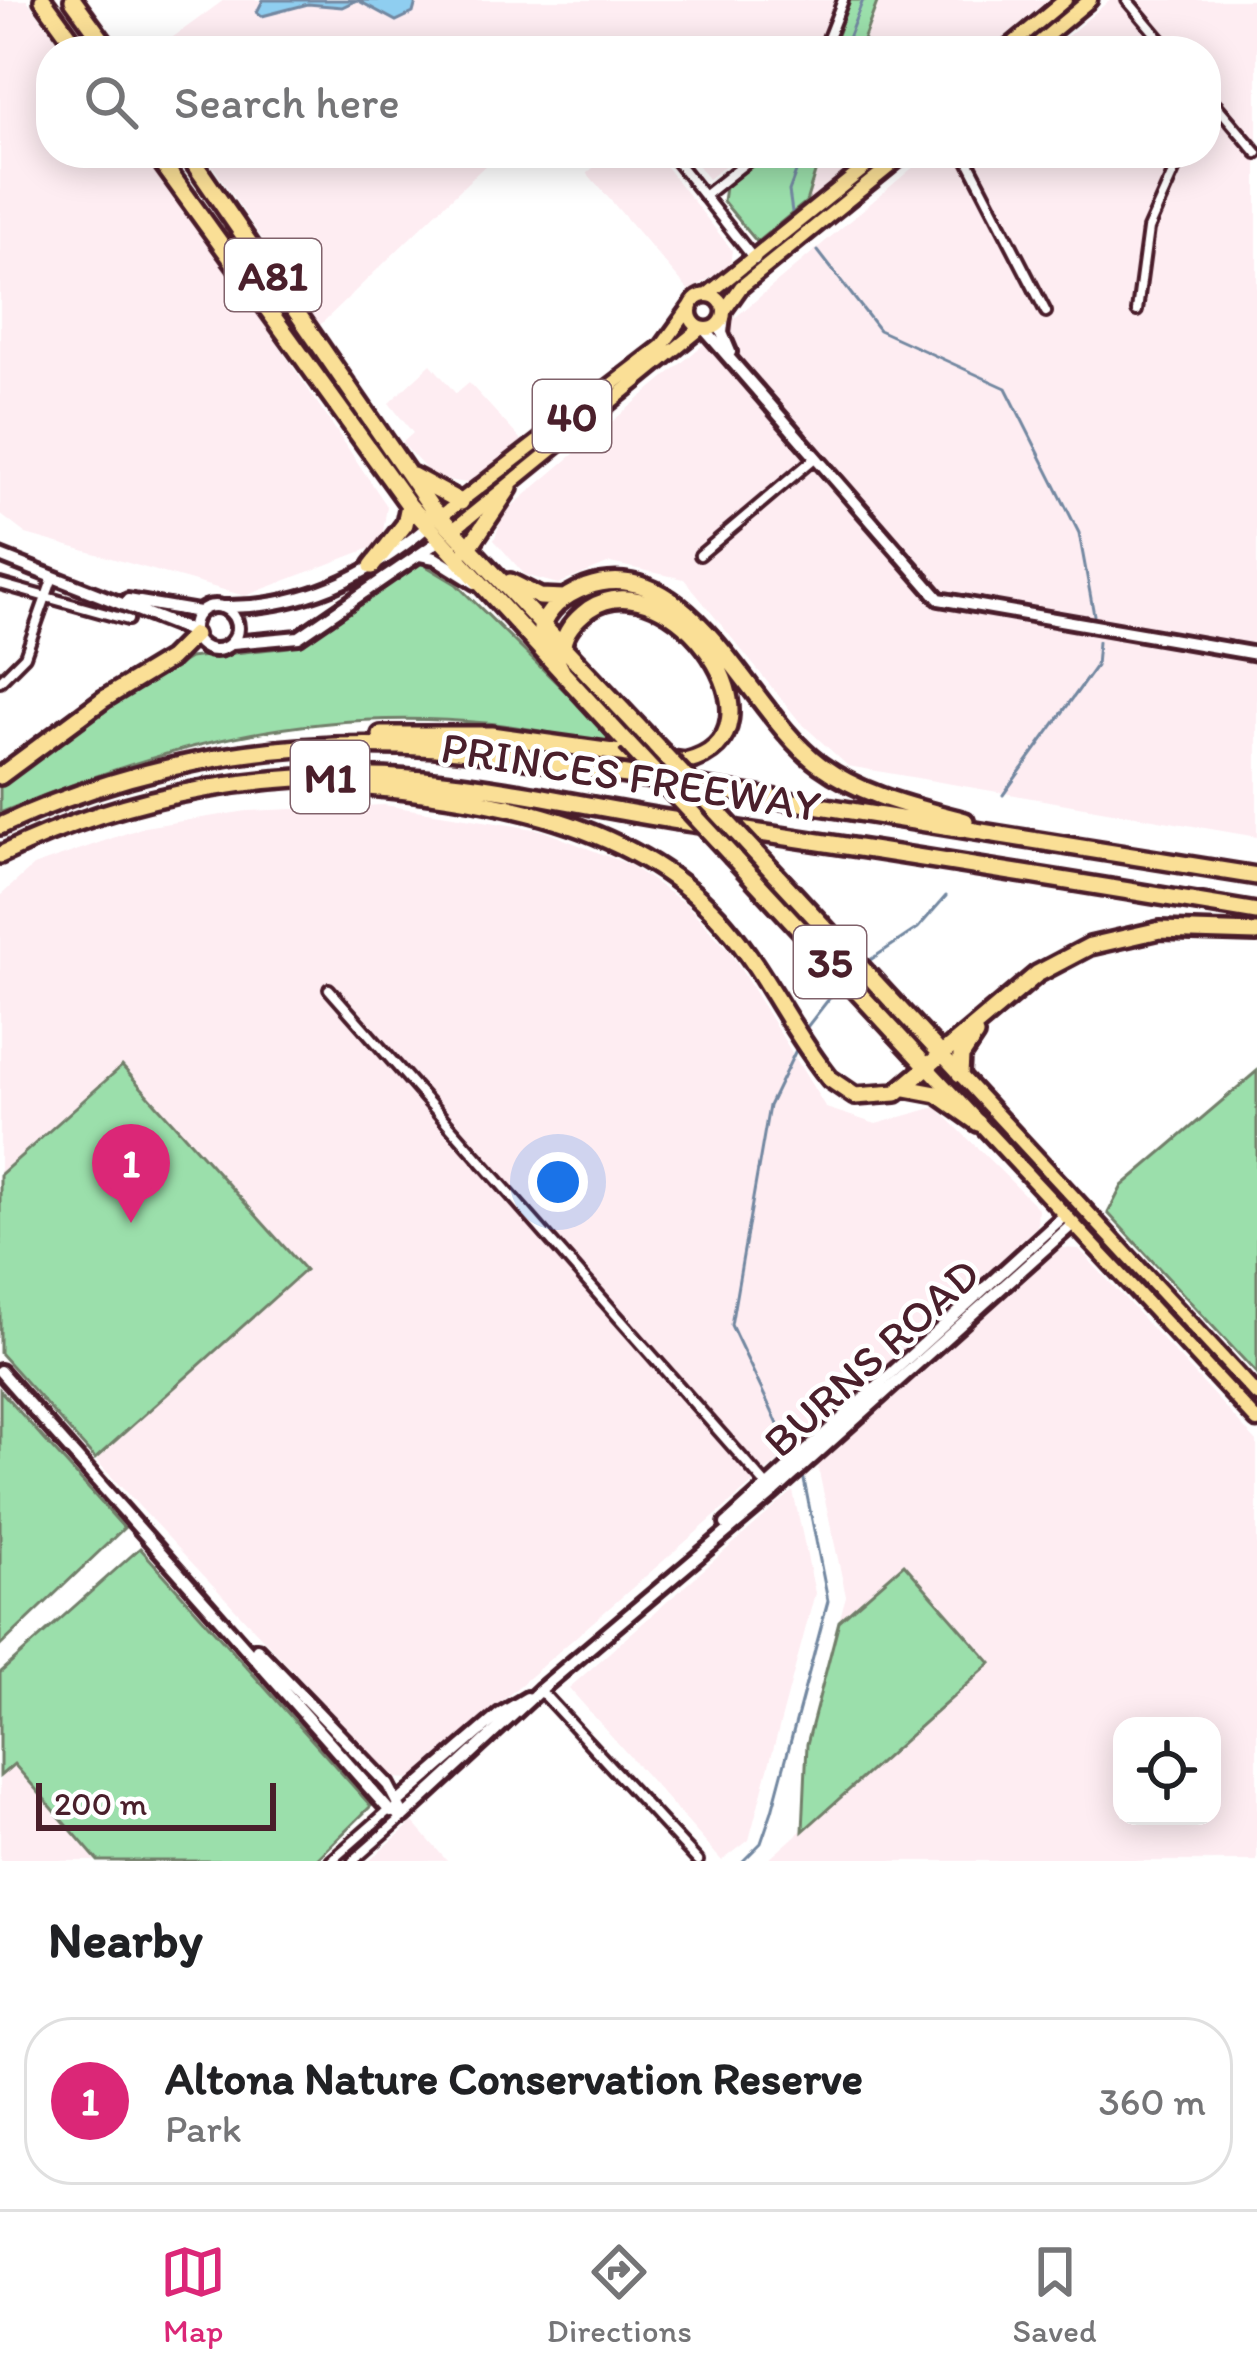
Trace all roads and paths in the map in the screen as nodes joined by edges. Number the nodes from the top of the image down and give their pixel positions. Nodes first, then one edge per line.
1 (43, 0) edge
2 (73, 0) edge
3 (843, 0) edge
4 (1065, 0) edge
5 (1090, 0) edge
6 (1127, 0) edge
7 (69, 36) edge
8 (99, 36) edge
9 (829, 36) edge
10 (1022, 36) edge
11 (1047, 36) edge
12 (1158, 36) edge
13 (1221, 111) edge
14 (1257, 153) edge
15 (166, 168) edge
16 (197, 168) edge
17 (682, 168) edge
18 (739, 168) edge
19 (865, 168) edge
20 (888, 168) edge
21 (972, 168) edge
22 (1175, 168) edge
23 (704, 196) junction
24 (756, 261) junction
25 (707, 295) junction
26 (691, 306) junction
27 (1046, 311) dead end
28 (1137, 311) dead end
29 (724, 313) junction
30 (703, 328) junction
31 (734, 360) junction
32 (816, 458) junction
33 (401, 467) junction
34 (508, 488) junction
35 (460, 502) junction
36 (409, 505) junction
37 (434, 522) junction
38 (446, 536) junction
39 (469, 549) junction
40 (420, 555) junction
41 (700, 555) dead end
42 (0, 556) edge
43 (372, 566) junction
44 (492, 572) junction
45 (52, 580) junction
46 (0, 584) edge
47 (483, 588) junction
48 (107, 596) junction
49 (46, 598) junction
50 (564, 598) junction
51 (221, 607) junction
52 (200, 612) junction
53 (128, 620) dead end
54 (542, 623) junction
55 (193, 633) junction
56 (232, 643) junction
57 (563, 645) junction
58 (1257, 654) edge
59 (562, 670) junction
60 (0, 681) edge
61 (209, 758) junction
62 (0, 776) edge
63 (262, 781) junction
64 (0, 826) edge
65 (0, 855) edge
66 (1257, 876) edge
67 (1257, 912) edge
68 (1257, 933) edge
69 (329, 989) dead end
70 (994, 1009) junction
71 (941, 1054) junction
72 (928, 1068) junction
73 (960, 1074) junction
74 (905, 1088) junction
75 (978, 1123) junction
76 (1083, 1207) junction
77 (1070, 1219) junction
78 (0, 1371) edge
79 (1257, 1395) edge
80 (1256, 1419) edge
81 (770, 1489) junction
82 (540, 1690) junction
83 (394, 1805) junction
84 (404, 1816) junction
85 (331, 1861) edge
86 (353, 1861) edge
87 (698, 1861) edge

1 - 7 highway
2 - 8 highway
3 - 9 street
4 - 10 main road
5 - 11 main road
6 - 12 street
13 - 14 street
15 - 36 highway, A81
16 - 33 highway, A81
17 - 23 street
18 - 23 street
19 - 24 main road, 40
20 - 29 main road, 40
21 - 27 street
22 - 28 street
23 - 24 street
24 - 25 main road, 40
25 - 26 main road, 40
25 - 29 main road
26 - 30 main road
26 - 35 main road, 40
29 - 30 main road, 40
29 - 31 street
30 - 31 street
30 - 34 main road, 40
31 - 32 street
32 - 41 street
32 - 58 street
33 - 35 highway
33 - 37 highway, A81
34 - 38 main road, 40
34 - 39 highway
35 - 37 main road, 40
36 - 37 highway, A81
36 - 43 highway
37 - 38 highway
37 - 43 street
38 - 39 highway, 35
38 - 40 street
38 - 47 highway, 35
39 - 44 highway, 35
40 - 47 street
40 - 56 street
42 - 45 street
43 - 51 street
44 - 50 highway
44 - 54 highway, 35
45 - 48 street
45 - 49 street
46 - 49 street
47 - 59 highway, 35
48 - 52 street
48 - 55 street
49 - 53 street
49 - 60 street
50 - 54 highway
50 - 66 highway
51 - 52 street
51 - 56 street
52 - 55 street
54 - 57 highway, 35
54 - 59 highway
55 - 56 street
55 - 62 highway
57 - 61 highway
57 - 71 highway, 35, bridge
59 - 72 highway, 35, bridge
61 - 64 highway, PRINCES FREEWAY / M1
61 - 66 highway, PRINCES FREEWAY / M1
63 - 65 highway, PRINCES FREEWAY / M1
63 - 67 highway, PRINCES FREEWAY / M1
63 - 74 highway
68 - 70 highway
69 - 81 street
70 - 71 highway
70 - 73 highway
71 - 72 highway
71 - 73 main road, 35
72 - 74 highway
72 - 75 main road, 35
73 - 76 main road, 35
74 - 75 highway
75 - 77 main road, 35
76 - 77 main road
76 - 79 main road, 35
77 - 80 main road, 35
77 - 81 street, BURNS ROAD
78 - 83 street
81 - 82 street, BURNS ROAD
82 - 83 street, BURNS ROAD
82 - 84 street, BURNS ROAD
82 - 87 street
83 - 84 street
83 - 85 street
84 - 86 street

